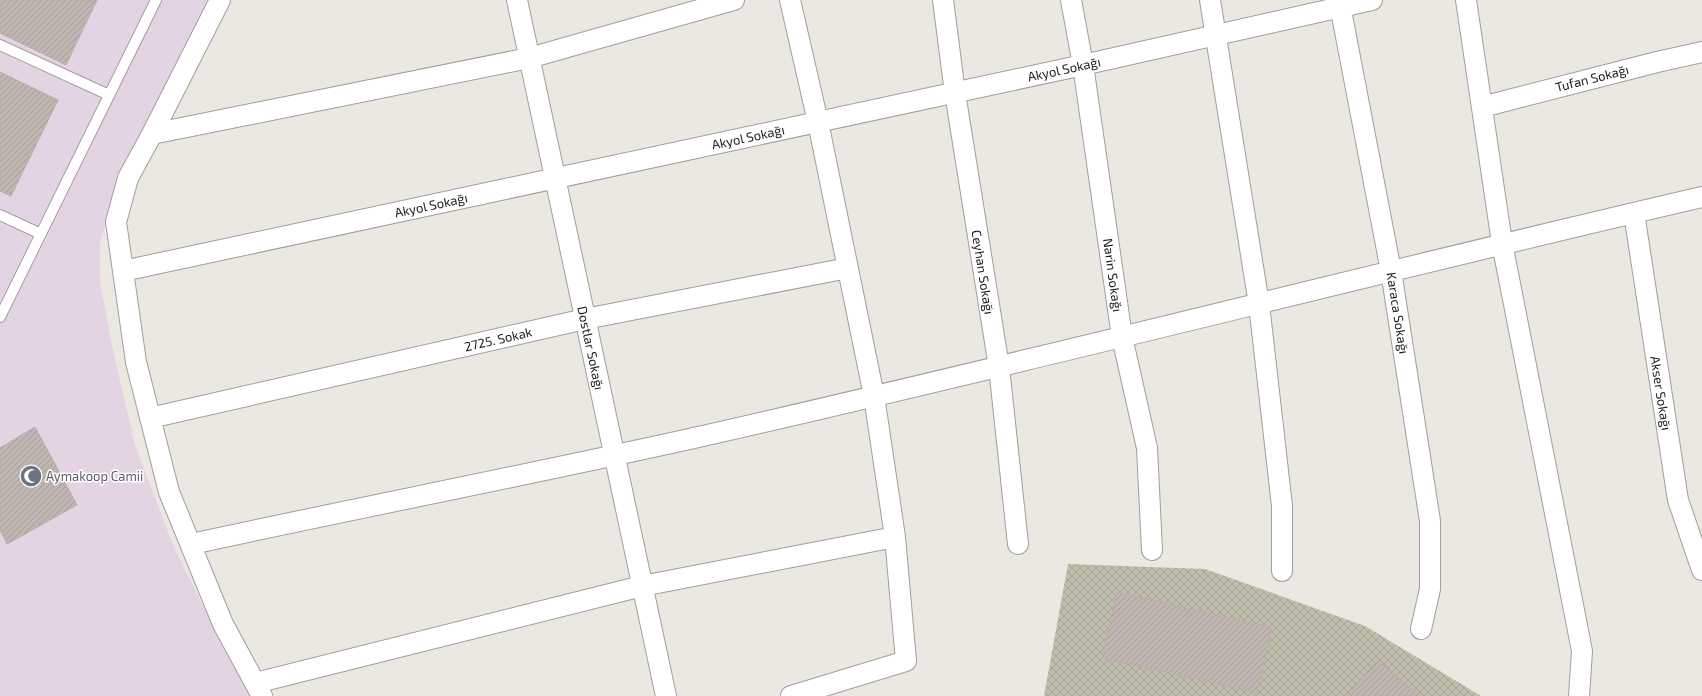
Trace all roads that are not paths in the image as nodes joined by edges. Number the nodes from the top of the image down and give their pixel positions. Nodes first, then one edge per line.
1 (156, 0) edge
2 (220, 0) edge
3 (517, 0) edge
4 (734, 0) edge
5 (790, 0) edge
6 (943, 0) edge
7 (1071, 0) edge
8 (1210, 0) edge
9 (1372, 0) edge
10 (1466, 0) edge
11 (1339, 4) edge
12 (1217, 35) junction
13 (0, 46) edge
14 (1702, 52) edge
15 (529, 58) junction
16 (1083, 65) junction
17 (955, 93) junction
18 (109, 95) junction
19 (1482, 107) junction
20 (818, 122) junction
21 (152, 134) junction
22 (555, 178) junction
23 (1702, 197) edge
24 (1634, 213) junction
25 (0, 215) edge
26 (41, 234) junction
27 (1502, 243) junction
28 (848, 268) junction
29 (123, 271) junction
30 (1391, 271) junction
31 (1259, 304) junction
32 (0, 317) edge
33 (585, 319) junction
34 (1122, 338) junction
35 (999, 367) junction
36 (874, 396) junction
37 (150, 418) junction
38 (614, 454) junction
39 (896, 536) junction
40 (191, 544) junction
41 (1018, 544) dead end
42 (1152, 550) dead end
43 (1702, 570) edge
44 (1282, 571) dead end
45 (642, 586) junction
46 (1421, 629) dead end
47 (259, 690) edge
48 (666, 696) edge
49 (791, 696) edge
50 (1580, 696) edge

1 - 18 lane
2 - 21 street
3 - 15 street, Dostlar Sokağı
4 - 15 street
5 - 20 street
6 - 17 street, Ceyhan Sokağı
7 - 16 street, Narin Sokağı
8 - 12 street
9 - 11 street, Akyol Sokağı
10 - 19 street
11 - 12 street, Akyol Sokağı
11 - 30 street, Karaca Sokağı
12 - 16 street, Akyol Sokağı
12 - 31 street
13 - 18 lane
14 - 19 street, Tufan Sokağı
15 - 21 street
15 - 22 street, Dostlar Sokağı
16 - 17 street, Akyol Sokağı
16 - 34 street, Narin Sokağı
17 - 20 street, Akyol Sokağı
17 - 35 street, Ceyhan Sokağı
18 - 26 lane
19 - 27 street
20 - 22 street, Akyol Sokağı
20 - 28 street
21 - 29 street
22 - 29 street, Akyol Sokağı
22 - 33 street, Dostlar Sokağı
23 - 24 street
24 - 27 street
24 - 43 street, Akser Sokağı
25 - 26 lane
26 - 32 lane
27 - 30 street
27 - 50 street
28 - 33 street, 2725. Sokak
28 - 36 street
29 - 37 street
30 - 31 street
30 - 46 street, Karaca Sokağı
31 - 34 street
31 - 44 street
33 - 37 street, 2725. Sokak
33 - 38 street, Dostlar Sokağı
34 - 35 street
34 - 42 street, Narin Sokağı
35 - 36 street
35 - 41 street, Ceyhan Sokağı
36 - 38 street
36 - 39 street
37 - 40 street
38 - 40 street
38 - 45 street, Dostlar Sokağı
39 - 45 street
39 - 49 street
40 - 47 street
45 - 47 street
45 - 48 street, Dostlar Sokağı

